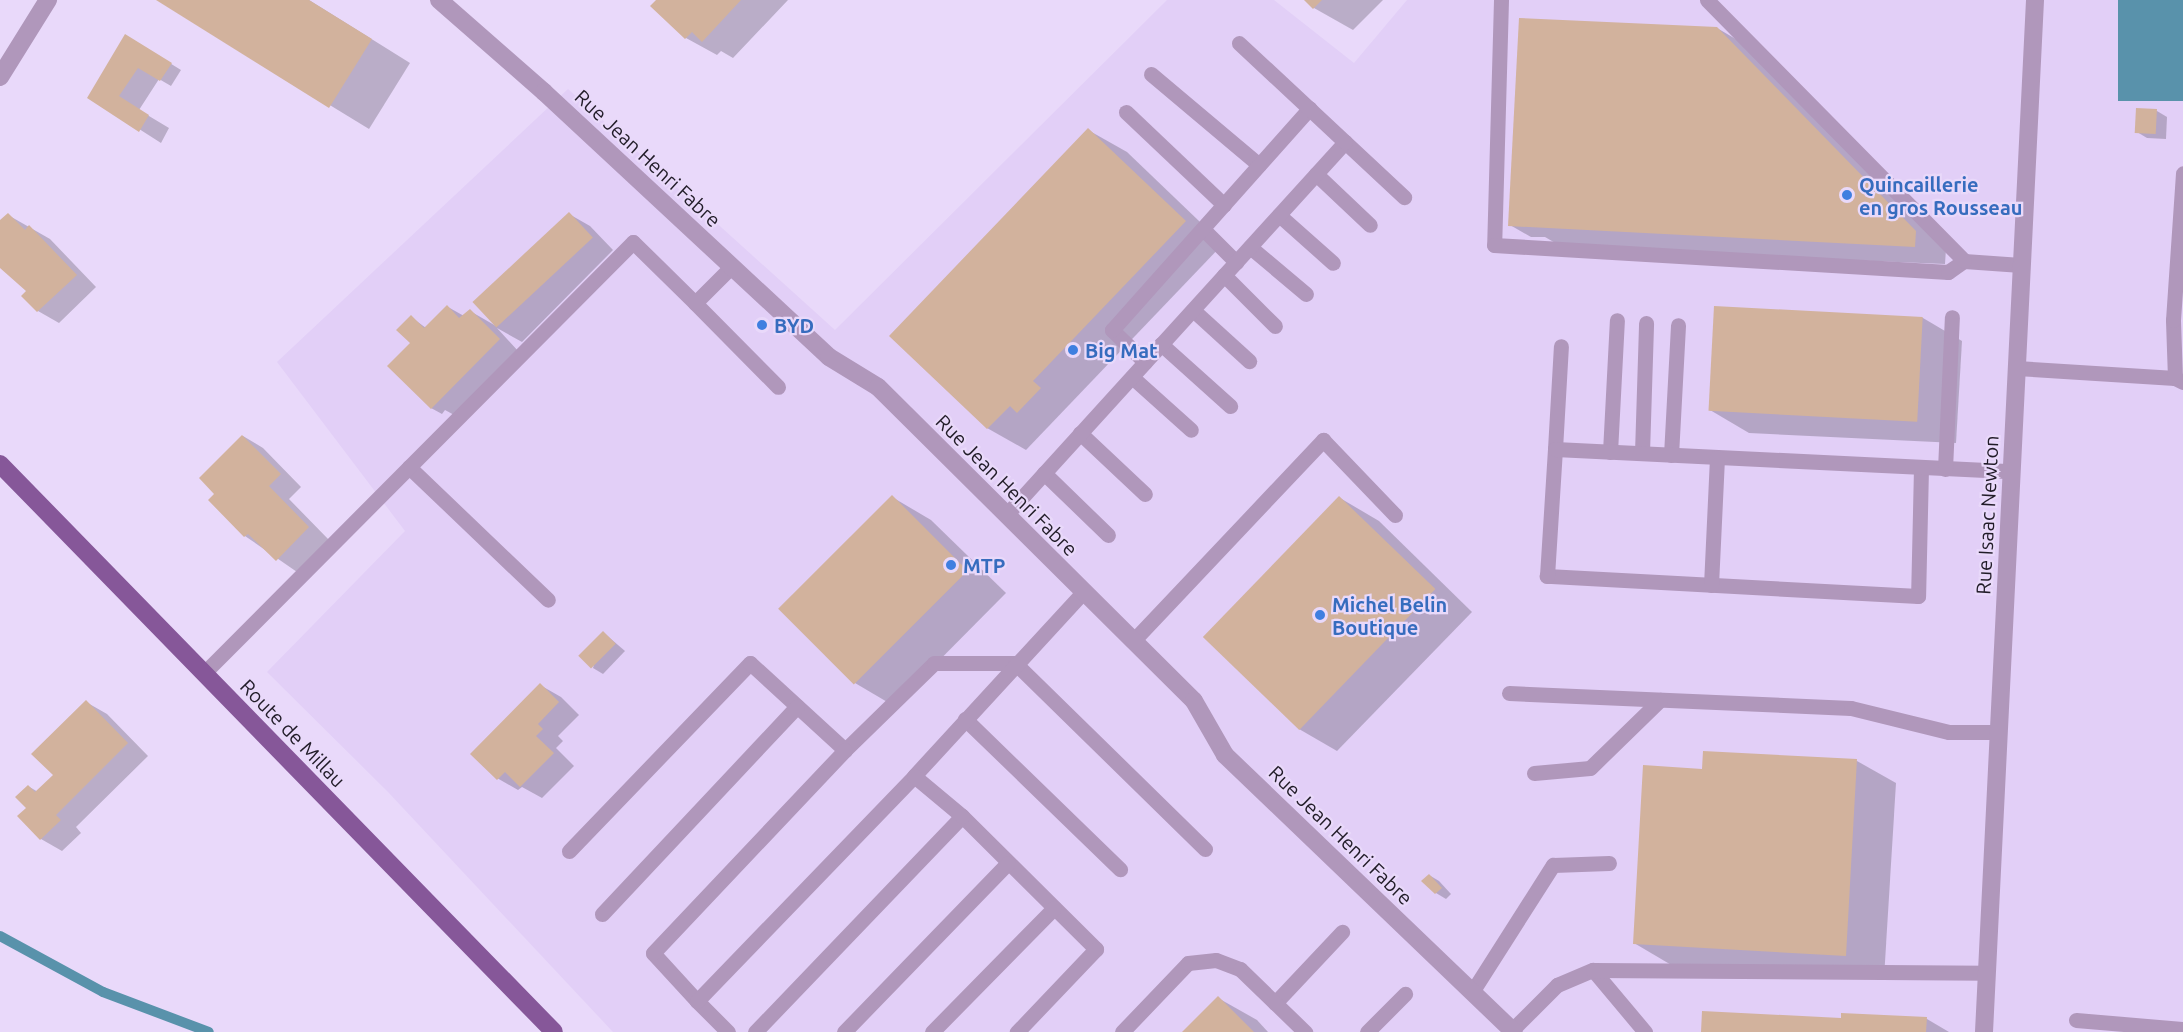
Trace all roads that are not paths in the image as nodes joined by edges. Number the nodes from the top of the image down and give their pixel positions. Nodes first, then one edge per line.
1 (48, 0) edge
2 (439, 0) edge
3 (1501, 0) edge
4 (1707, 0) edge
5 (2035, 0) edge
6 (1239, 43) dead end
7 (1151, 74) dead end
8 (0, 78) edge
9 (1310, 108) junction
10 (1126, 112) dead end
11 (1345, 142) junction
12 (1259, 165) junction
13 (1316, 174) junction
14 (2183, 174) edge
15 (1404, 197) dead end
16 (1224, 205) junction
17 (1279, 215) junction
18 (1370, 225) dead end
19 (1203, 229) junction
20 (1250, 247) junction
21 (1964, 261) junction
22 (1236, 262) junction
23 (1333, 263) dead end
24 (2021, 266) junction
25 (731, 267) junction
26 (1224, 275) junction
27 (1306, 294) dead end
28 (695, 303) junction
29 (1193, 310) junction
30 (1952, 317) dead end
31 (1617, 320) dead end
32 (1646, 323) dead end
33 (1678, 325) dead end
34 (1275, 326) dead end
35 (1161, 344) junction
36 (1561, 346) dead end
37 (1249, 361) dead end
38 (1145, 362) junction
39 (2016, 368) junction
40 (1132, 377) junction
41 (2179, 380) edge
42 (778, 387) dead end
43 (1230, 406) dead end
44 (1191, 430) dead end
45 (1080, 433) junction
46 (1555, 449) junction
47 (1610, 452) junction
48 (1642, 453) junction
49 (1671, 455) junction
50 (1717, 457) junction
51 (0, 464) edge
52 (409, 467) junction
53 (1921, 468) junction
54 (1945, 469) junction
55 (2011, 471) junction
56 (1044, 473) junction
57 (1145, 494) dead end
58 (1006, 515) junction
59 (1395, 516) dead end
60 (1108, 535) dead end
61 (1711, 585) junction
62 (1083, 592) junction
63 (548, 600) dead end
64 (1133, 641) junction
65 (1015, 663) junction
66 (204, 673) junction
67 (1509, 693) dead end
68 (1660, 700) junction
69 (798, 706) junction
70 (965, 719) junction
71 (1998, 732) junction
72 (845, 750) junction
73 (1534, 773) dead end
74 (914, 776) junction
75 (962, 816) junction
76 (1205, 849) dead end
77 (569, 851) dead end
78 (1008, 863) junction
79 (1609, 863) dead end
80 (1120, 869) dead end
81 (1054, 908) junction
82 (602, 914) dead end
83 (1342, 932) dead end
84 (1593, 970) junction
85 (1986, 973) junction
86 (1472, 992) junction
87 (1405, 994) dead end
88 (697, 1001) junction
89 (1275, 1003) junction
90 (2076, 1020) dead end
91 (2183, 1029) edge
92 (1513, 1031) edge
93 (554, 1032) edge
94 (728, 1032) edge
95 (755, 1032) edge
96 (844, 1032) edge
97 (932, 1032) edge
98 (1017, 1032) edge
99 (1122, 1032) edge
100 (1305, 1032) edge
101 (1367, 1032) edge
102 (1645, 1032) edge
103 (1984, 1032) edge

1 - 8 street
2 - 25 street, Rue Jean Henri Fabre
3 - 21 lane
4 - 21 lane
5 - 24 street, Rue Isaac Newton
6 - 9 lane
7 - 12 lane
9 - 11 lane
9 - 12 lane
10 - 16 lane
11 - 13 lane
11 - 15 lane
12 - 16 lane
13 - 17 lane
13 - 18 lane
14 - 41 lane
16 - 19 lane
17 - 20 lane
17 - 23 lane
19 - 22 lane
19 - 38 lane
20 - 22 lane
20 - 27 lane
21 - 24 lane
22 - 26 lane
24 - 39 street, Rue Isaac Newton
25 - 28 lane
25 - 58 street, Rue Jean Henri Fabre
26 - 29 lane
26 - 34 lane
28 - 42 lane
28 - 52 lane
29 - 35 lane
29 - 37 lane
30 - 54 lane
31 - 47 lane
32 - 48 lane
33 - 49 lane
35 - 38 lane
35 - 43 lane
36 - 46 lane
38 - 40 lane
39 - 41 lane
39 - 55 street, Rue Isaac Newton
40 - 44 lane
40 - 45 lane
45 - 56 lane
45 - 57 lane
46 - 47 lane
46 - 61 lane
47 - 48 lane
48 - 49 lane
49 - 50 lane
50 - 53 lane
50 - 61 lane
51 - 66 main road, Route de Millau
52 - 63 lane
52 - 66 lane
53 - 54 lane
53 - 61 lane
54 - 55 lane
55 - 71 street, Rue Isaac Newton
56 - 58 lane
56 - 60 lane
58 - 62 street, Rue Jean Henri Fabre
59 - 64 lane
62 - 64 street, Rue Jean Henri Fabre
62 - 65 lane
64 - 86 street, Rue Jean Henri Fabre
65 - 70 lane
65 - 72 lane
65 - 76 lane
66 - 93 main road, Route de Millau
67 - 68 lane
68 - 71 lane
68 - 73 lane
69 - 72 lane
69 - 77 lane
69 - 82 lane
70 - 74 lane
70 - 80 lane
71 - 85 street, Rue Isaac Newton
72 - 88 lane
74 - 75 lane
74 - 88 lane
75 - 78 lane
75 - 95 lane
78 - 81 lane
78 - 96 lane
79 - 86 lane
81 - 97 lane
81 - 98 lane
83 - 89 lane
84 - 85 lane
84 - 92 lane
84 - 102 lane
85 - 103 street, Rue Isaac Newton
86 - 92 street, Rue Jean Henri Fabre
87 - 101 lane
88 - 94 lane
89 - 99 lane
89 - 100 lane
90 - 91 lane

